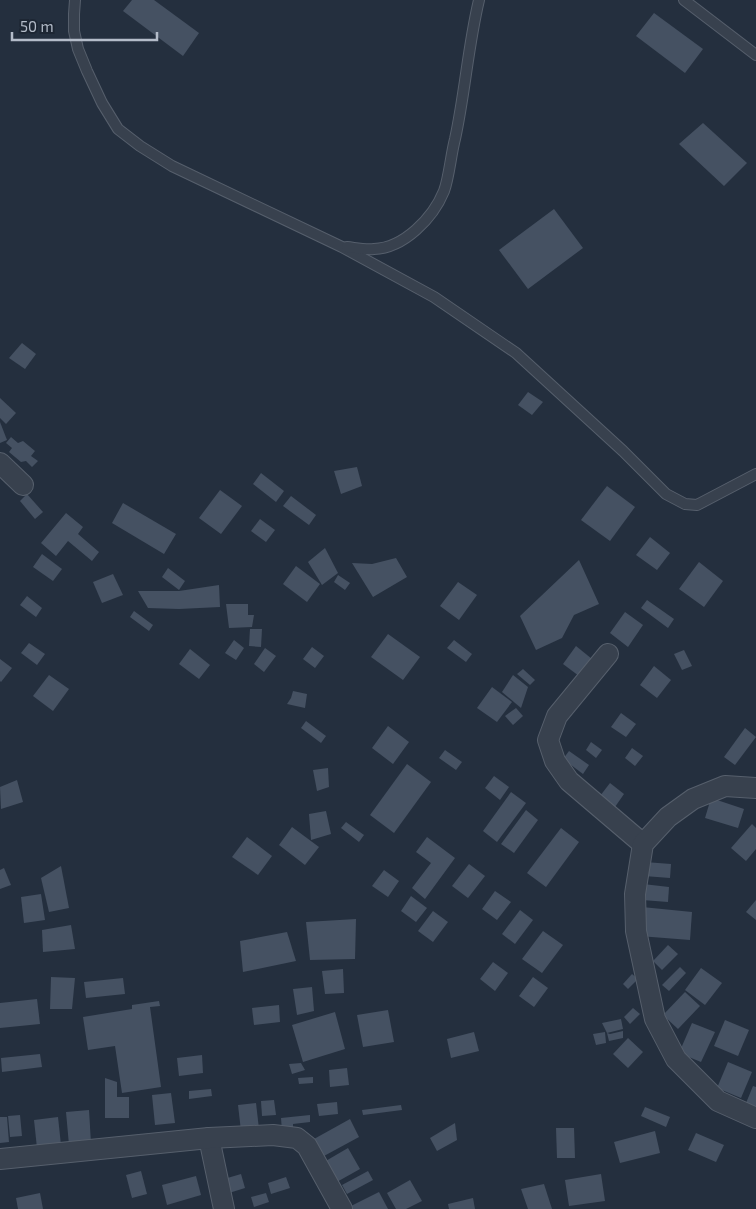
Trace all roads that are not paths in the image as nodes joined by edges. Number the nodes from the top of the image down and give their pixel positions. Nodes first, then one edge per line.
1 (75, 0) edge
2 (479, 0) edge
3 (684, 0) edge
4 (756, 55) edge
5 (342, 247) junction
6 (0, 463) edge
7 (756, 474) edge
8 (23, 485) dead end
9 (608, 654) dead end
10 (756, 788) edge
11 (643, 844) junction
12 (756, 1118) edge
13 (209, 1138) junction
14 (0, 1159) edge
15 (224, 1209) edge
16 (342, 1209) edge

1 - 5 lane
2 - 5 lane
3 - 4 lane
5 - 7 lane
6 - 8 street
9 - 11 street
10 - 11 street
11 - 12 street
13 - 14 street
13 - 15 street
13 - 16 street

